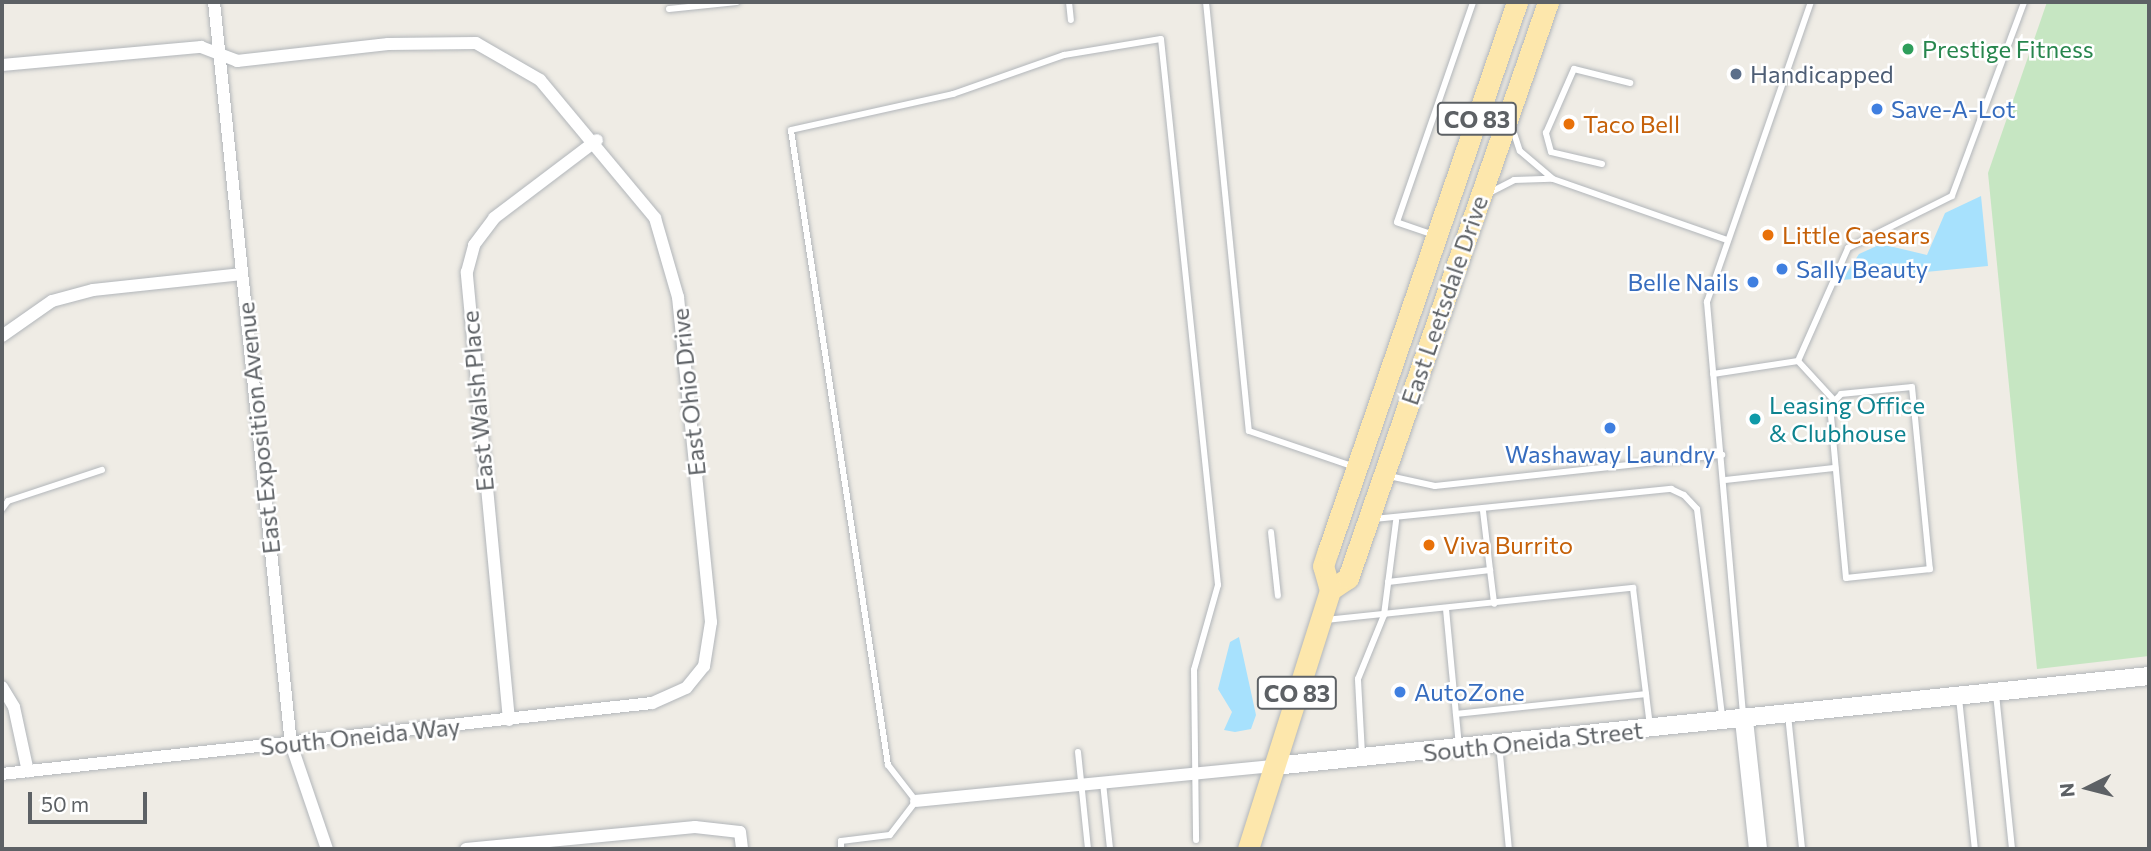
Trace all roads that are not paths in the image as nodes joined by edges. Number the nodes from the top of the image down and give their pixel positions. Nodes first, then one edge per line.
1 (214, 2) edge
2 (737, 2) edge
3 (1069, 2) edge
4 (1206, 2) edge
5 (1473, 2) edge
6 (1517, 2) edge
7 (1548, 2) edge
8 (1811, 2) edge
9 (2024, 2) edge
10 (669, 9) dead end
11 (1071, 20) dead end
12 (219, 54) junction
13 (2, 65) edge
14 (1630, 83) dead end
15 (1513, 104) junction
16 (597, 140) junction
17 (1602, 164) dead end
18 (1553, 179) junction
19 (1477, 206) junction
20 (1436, 236) junction
21 (1727, 240) junction
22 (242, 274) junction
23 (2, 336) edge
24 (1798, 361) junction
25 (1713, 374) junction
26 (1833, 399) junction
27 (1722, 455) junction
28 (1357, 467) junction
29 (1835, 468) junction
30 (102, 470) dead end
31 (1384, 475) junction
32 (1726, 480) junction
33 (2, 509) edge
34 (1483, 511) junction
35 (1369, 519) junction
36 (1396, 521) junction
37 (1271, 532) dead end
38 (1490, 570) junction
39 (1388, 582) junction
40 (1330, 590) junction
41 (1278, 596) dead end
42 (1494, 604) junction
43 (1446, 609) junction
44 (1384, 615) junction
45 (1320, 621) junction
46 (704, 666) joint
47 (2149, 676) edge
48 (2, 687) edge
49 (1996, 692) junction
50 (1646, 694) junction
51 (1959, 696) junction
52 (1456, 714) junction
53 (1788, 715) junction
54 (509, 720) junction
55 (1744, 720) junction
56 (1723, 722) junction
57 (1651, 730) junction
58 (291, 744) junction
59 (1499, 744) junction
60 (1460, 748) junction
61 (1078, 752) dead end
62 (1362, 758) junction
63 (1274, 766) junction
64 (28, 772) junction
65 (1195, 772) junction
66 (2, 774) edge
67 (1103, 781) junction
68 (1081, 784) junction
69 (916, 801) junction
70 (1196, 840) dead end
71 (569, 844) edge
72 (327, 849) edge
73 (466, 849) edge
74 (742, 849) edge
75 (841, 849) edge
76 (1088, 849) edge
77 (1110, 849) edge
78 (1248, 849) edge
79 (1509, 849) edge
80 (1758, 849) edge
81 (1802, 849) edge
82 (1975, 849) edge
83 (2012, 849) edge

1 - 12 street, East Exposition Avenue
2 - 10 lane
3 - 11 lane
4 - 28 lane
5 - 20 lane
6 - 20 main road, East Leetsdale Drive / CO 83
7 - 15 main road, East Leetsdale Drive / CO 83
8 - 21 lane
9 - 24 lane
12 - 13 street, East Ohio Drive
12 - 16 street, East Ohio Drive
12 - 22 street, East Exposition Avenue
14 - 17 lane
15 - 18 lane
15 - 19 main road, East Leetsdale Drive / CO 83
16 - 46 street, East Ohio Drive
16 - 54 street, East Walsh Place
18 - 19 lane
18 - 21 lane
19 - 31 main road, East Leetsdale Drive / CO 83
20 - 28 main road, East Leetsdale Drive / CO 83
21 - 25 lane
22 - 23 street
22 - 58 street, East Exposition Avenue
24 - 25 lane
24 - 26 lane
25 - 27 lane
26 - 29 lane
26 - 29 lane
27 - 31 lane
27 - 32 lane
28 - 40 main road, East Leetsdale Drive / CO 83
29 - 32 lane
30 - 33 lane
31 - 35 main road, East Leetsdale Drive / CO 83
32 - 55 lane
34 - 36 lane
34 - 38 lane
34 - 56 lane
35 - 36 lane
35 - 40 main road, East Leetsdale Drive / CO 83
36 - 39 lane
37 - 41 lane
38 - 39 lane
38 - 42 lane
39 - 44 lane
40 - 45 main road, East Leetsdale Drive / CO 83
42 - 43 lane
42 - 50 lane
43 - 44 lane
43 - 52 lane
44 - 45 lane
44 - 62 lane
45 - 63 main road, East Leetsdale Drive / CO 83
46 - 54 street, South Oneida Way
47 - 49 street, South Oneida Street
48 - 64 street
49 - 51 street, South Oneida Street
49 - 83 lane
50 - 52 lane
50 - 57 lane
51 - 53 street, South Oneida Street
51 - 82 lane
52 - 60 lane
53 - 55 street, South Oneida Street
53 - 81 lane
54 - 58 street, South Oneida Way
55 - 56 street, South Oneida Street
55 - 80 street
56 - 57 street, South Oneida Street
57 - 59 street, South Oneida Street
58 - 64 street, South Oneida Way
58 - 72 street, East Exposition Avenue
59 - 60 street, South Oneida Street
59 - 79 lane
60 - 62 street, South Oneida Street
61 - 68 lane
62 - 63 street, South Oneida Street
63 - 65 street, South Oneida Street
63 - 78 main road, East Leetsdale Drive / CO 83
64 - 66 street, South Oneida Way
65 - 67 street, South Oneida Street
65 - 69 lane
65 - 70 lane
67 - 68 street, South Oneida Street
67 - 77 lane
68 - 69 street, South Oneida Street
68 - 76 lane
69 - 75 lane
71 - 73 street
71 - 74 street

